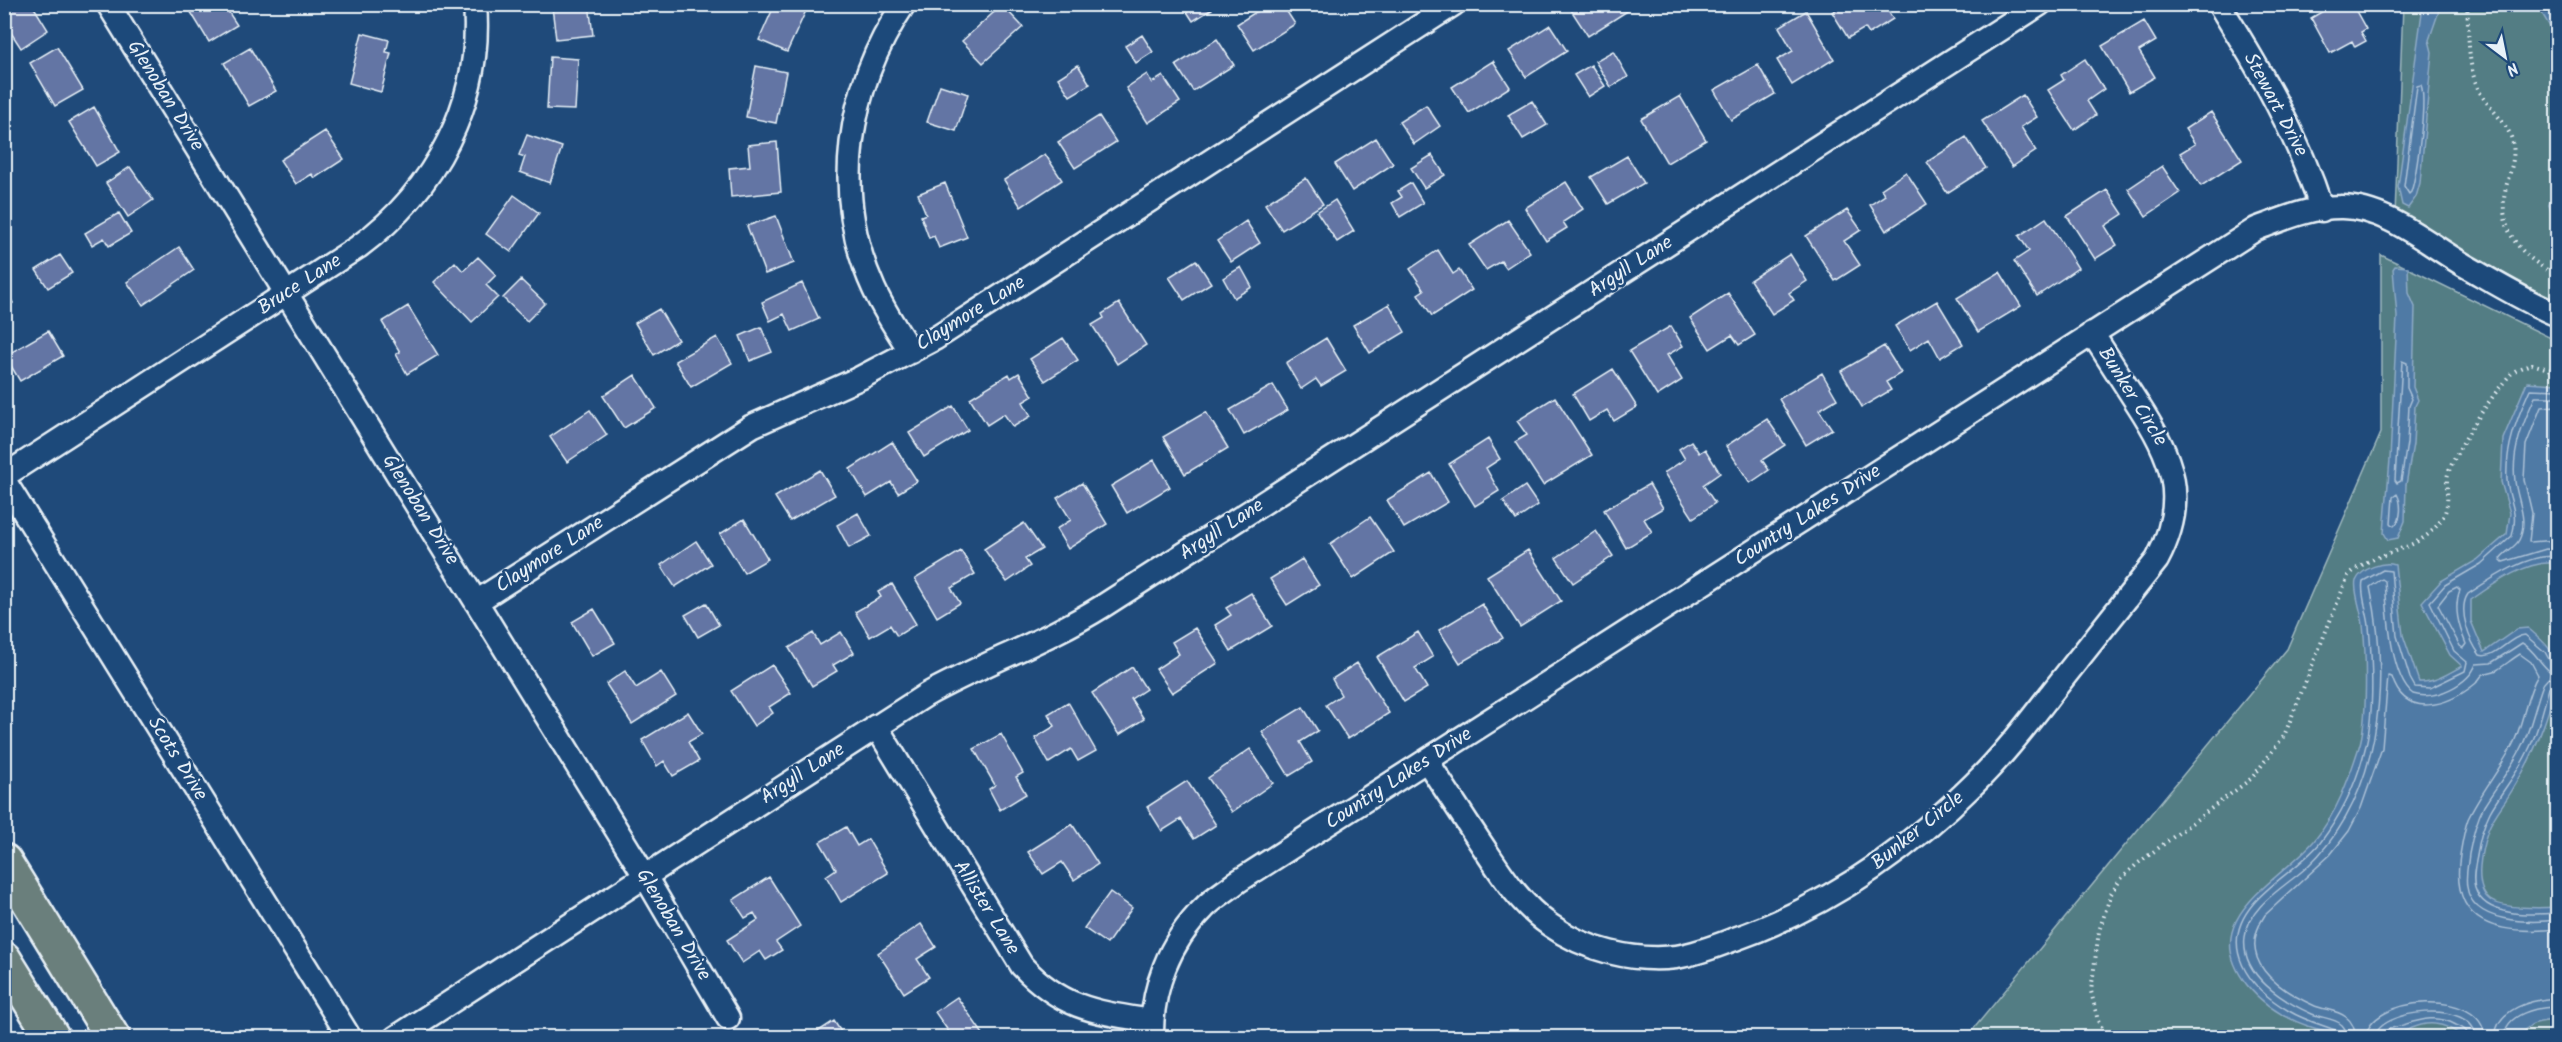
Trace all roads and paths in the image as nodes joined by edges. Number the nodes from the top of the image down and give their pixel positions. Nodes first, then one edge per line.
1 (108, 4) edge
2 (475, 4) edge
3 (904, 4) edge
4 (1454, 4) edge
5 (2040, 4) edge
6 (2219, 4) edge
7 (2467, 4) edge
8 (2322, 210) junction
9 (2558, 276) edge
10 (286, 294) junction
11 (2558, 315) edge
12 (2092, 333) junction
13 (911, 352) junction
14 (2558, 372) edge
15 (4, 478) edge
16 (476, 603) junction
17 (876, 726) junction
18 (1427, 760) junction
19 (4, 861) edge
20 (645, 876) junction
21 (4, 959) edge
22 (728, 1018) dead end
23 (1152, 1029) edge
24 (52, 1038) edge
25 (113, 1038) edge
26 (350, 1038) edge
27 (395, 1038) edge
28 (2108, 1038) edge

1 - 10 street, Glenoban Drive
2 - 10 street, Bruce Lane
3 - 13 street
4 - 13 street, Claymore Lane
5 - 17 street, Argyll Lane
6 - 8 street, Stewart Drive
7 - 9 path
8 - 11 street, Country Lakes Drive
8 - 12 street, Country Lakes Drive
10 - 15 street, Bruce Lane
10 - 16 street, Glenoban Drive
12 - 18 street, Country Lakes Drive
12 - 18 street, Bunker Circle
13 - 16 street, Claymore Lane
14 - 28 path
15 - 26 street, Scots Drive
16 - 20 street, Glenoban Drive
17 - 20 street, Argyll Lane
17 - 23 street, Allister Lane
18 - 23 street, Country Lakes Drive
19 - 25 main road
20 - 22 street, Glenoban Drive
20 - 27 street, Argyll Lane
21 - 24 main road

